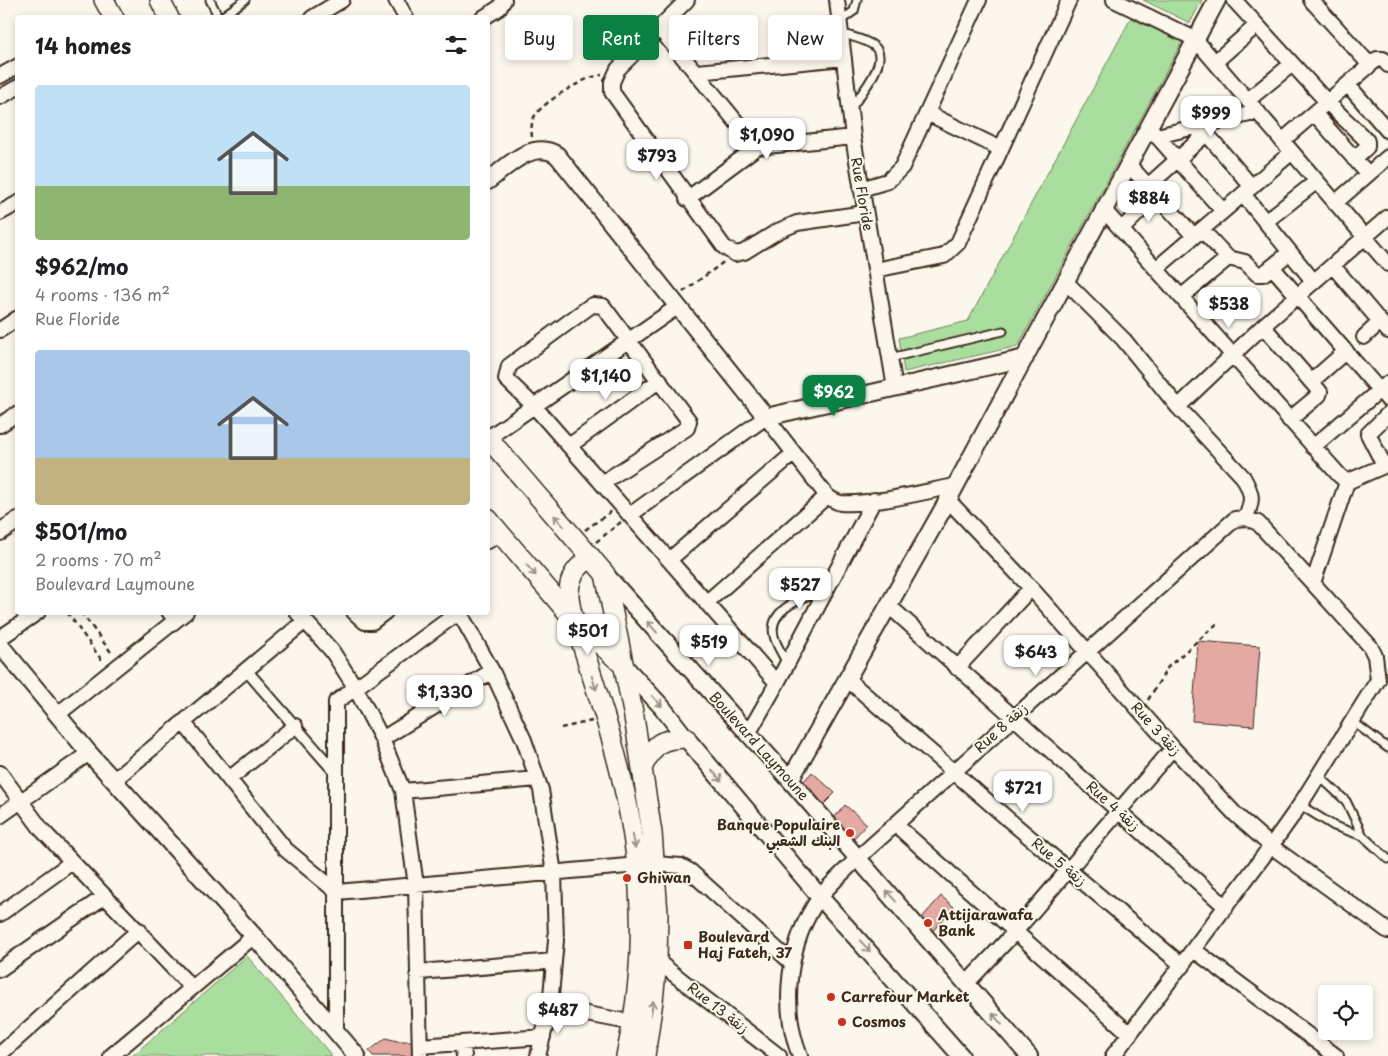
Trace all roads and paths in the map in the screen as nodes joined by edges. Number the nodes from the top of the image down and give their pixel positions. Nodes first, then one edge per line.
1 (104, 0) edge
2 (160, 0) edge
3 (210, 0) edge
4 (245, 0) edge
5 (342, 0) edge
6 (396, 0) edge
7 (504, 0) edge
8 (687, 0) edge
9 (837, 0) edge
10 (857, 0) edge
11 (979, 0) edge
12 (1069, 0) edge
13 (1114, 0) edge
14 (1217, 0) edge
15 (1234, 0) edge
16 (1311, 0) edge
17 (112, 15) edge
18 (168, 15) edge
19 (216, 15) edge
20 (224, 15) edge
21 (317, 15) edge
22 (404, 15) edge
23 (488, 15) edge
24 (839, 15) edge
25 (842, 25) edge
26 (1257, 26) junction
27 (659, 28) joint
28 (842, 28) edge
29 (1195, 39) junction
30 (842, 42) edge
31 (844, 58) junction
32 (627, 60) edge
33 (1215, 62) junction
34 (1292, 64) junction
35 (1370, 65) junction
36 (1388, 65) edge
37 (15, 68) edge
38 (697, 72) junction
39 (0, 76) edge
40 (613, 78) junction
41 (1348, 85) junction
42 (15, 89) edge
43 (0, 97) edge
44 (1248, 100) junction
45 (1328, 102) junction
46 (1366, 105) junction
47 (850, 110) junction
48 (1258, 112) junction
49 (928, 113) junction
50 (1315, 114) junction
51 (1349, 123) junction
52 (1204, 130) junction
53 (1388, 131) edge
54 (1153, 132) junction
55 (853, 137) junction
56 (1282, 141) junction
57 (757, 147) junction
58 (1001, 149) junction
59 (534, 150) junction
60 (1292, 152) junction
61 (1388, 157) edge
62 (1354, 159) junction
63 (1178, 160) junction
64 (1128, 164) junction
65 (1368, 174) junction
66 (490, 181) edge
67 (1317, 181) junction
68 (862, 189) junction
69 (1152, 191) junction
70 (1247, 191) junction
71 (687, 199) junction
72 (1335, 202) junction
73 (15, 205) edge
74 (1103, 210) junction
75 (1223, 211) junction
76 (865, 212) junction
77 (0, 213) edge
78 (1388, 217) edge
79 (1265, 222) junction
80 (1121, 230) junction
81 (1198, 233) junction
82 (1365, 237) junction
83 (1289, 253) junction
84 (735, 254) junction
85 (1228, 258) junction
86 (1388, 264) edge
87 (1333, 266) junction
88 (1273, 268) junction
89 (1156, 269) junction
90 (875, 270) junction
91 (1065, 282) junction
92 (1314, 282) junction
93 (1297, 296) junction
94 (1181, 297) junction
95 (675, 304) junction
96 (15, 320) edge
97 (1263, 326) junction
98 (1384, 327) edge
99 (0, 330) edge
100 (1003, 331) dead end
101 (1364, 337) dead end
102 (629, 340) junction
103 (1346, 351) junction
104 (1233, 355) junction
105 (890, 358) junction
106 (1025, 358) junction
107 (660, 380) junction
108 (1312, 381) junction
109 (895, 388) junction
110 (1385, 391) edge
111 (534, 406) junction
112 (1178, 407) junction
113 (1388, 414) edge
114 (15, 415) edge
115 (766, 417) junction
116 (1289, 420) junction
117 (0, 425) edge
118 (490, 437) edge
119 (490, 440) edge
120 (569, 446) junction
121 (1313, 447) junction
122 (794, 453) junction
123 (1386, 464) edge
124 (1346, 482) junction
125 (602, 483) junction
126 (952, 493) junction
127 (827, 496) junction
128 (874, 500) junction
129 (625, 510) junction
130 (1240, 519) junction
131 (15, 522) edge
132 (491, 531) edge
133 (0, 532) edge
134 (583, 548) junction
135 (669, 560) junction
136 (605, 574) junction
137 (1313, 583) junction
138 (828, 586) junction
139 (1032, 588) junction
140 (706, 602) junction
141 (888, 605) junction
142 (34, 615) edge
143 (70, 615) edge
144 (83, 615) edge
145 (357, 615) edge
146 (381, 615) edge
147 (171, 617) edge
148 (301, 617) edge
149 (574, 620) junction
150 (1220, 621) dead end
151 (0, 638) edge
152 (0, 645) edge
153 (1086, 652) junction
154 (788, 664) junction
155 (624, 666) junction
156 (1383, 666) edge
157 (957, 668) junction
158 (116, 669) junction
159 (246, 670) junction
160 (492, 671) junction
161 (847, 679) junction
162 (777, 683) junction
163 (355, 687) junction
164 (1140, 712) junction
165 (58, 714) junction
166 (1014, 717) junction
167 (605, 718) junction
168 (1352, 721) junction
169 (183, 722) junction
170 (295, 726) junction
171 (561, 728) dead end
172 (748, 734) junction
173 (686, 738) junction
174 (382, 739) junction
175 (1173, 748) junction
176 (1388, 748) edge
177 (89, 753) junction
178 (643, 766) junction
179 (954, 771) junction
180 (336, 772) junction
181 (0, 773) edge
182 (1318, 775) junction
183 (228, 779) junction
184 (537, 779) junction
185 (114, 780) junction
186 (790, 780) junction
187 (403, 790) junction
188 (21, 800) junction
189 (1300, 805) junction
190 (1119, 812) junction
191 (0, 816) edge
192 (896, 825) junction
193 (1363, 836) junction
194 (1271, 846) junction
195 (858, 858) junction
196 (1388, 859) edge
197 (72, 862) junction
198 (647, 865) junction
199 (1068, 870) junction
200 (554, 873) junction
201 (416, 886) junction
202 (337, 892) junction
203 (105, 896) junction
204 (820, 897) junction
205 (1226, 906) junction
206 (0, 914) edge
207 (139, 930) junction
208 (1388, 931) edge
209 (1014, 932) junction
210 (254, 936) junction
211 (1194, 950) junction
212 (657, 960) junction
213 (554, 961) junction
214 (792, 962) junction
215 (1182, 966) junction
216 (0, 969) edge
217 (418, 972) junction
218 (966, 984) junction
219 (191, 987) junction
220 (550, 1007) junction
221 (634, 1023) junction
222 (336, 1032) junction
223 (1130, 1034) junction
224 (543, 1037) junction
225 (463, 1049) edge
226 (420, 1051) edge
227 (0, 1054) edge
228 (111, 1056) edge
229 (357, 1056) edge
230 (538, 1056) edge
231 (626, 1056) edge
232 (645, 1056) edge
233 (779, 1056) edge
234 (800, 1056) edge
235 (961, 1056) edge
236 (1029, 1056) edge
237 (1113, 1056) edge
238 (1336, 1056) edge

1 - 17 main road
2 - 18 main road
3 - 19 lane
4 - 20 lane
5 - 21 street
6 - 22 street
7 - 23 street
8 - 27 street
9 - 24 street, Rue Floride
10 - 25 lane
11 - 49 street
12 - 58 street
13 - 29 street
14 - 29 street
15 - 26 street
16 - 35 street
26 - 33 street
26 - 34 street
27 - 38 street
28 - 47 lane
29 - 33 street
29 - 54 street
30 - 31 street, Rue Floride
31 - 38 street
31 - 47 street, Rue Floride
32 - 40 street
33 - 44 street
34 - 44 street
34 - 45 street
35 - 36 street
35 - 41 street
37 - 39 street
38 - 57 street
40 - 59 path
40 - 71 street
41 - 45 street
41 - 46 street
42 - 43 street
44 - 48 street
45 - 50 street
45 - 51 street
46 - 51 street
46 - 53 street
47 - 55 street, Rue Floride
48 - 52 street
48 - 56 street
49 - 58 street
49 - 68 street
50 - 56 street
50 - 62 street
51 - 62 street
52 - 54 street
52 - 63 street
52 - 70 street
54 - 63 street
54 - 64 street
55 - 57 street
55 - 68 street, Rue Floride
56 - 60 street
57 - 71 street
58 - 90 street
59 - 66 street
59 - 95 street
60 - 67 street
60 - 70 street
61 - 65 street
62 - 65 street
63 - 69 street
63 - 75 street
64 - 69 street
64 - 74 street
65 - 72 street
67 - 72 street
67 - 79 street
68 - 76 street, Rue Floride
69 - 80 street
69 - 81 street
70 - 75 street
70 - 79 street
71 - 84 street
72 - 82 street
73 - 77 street
74 - 80 street
74 - 91 street
75 - 81 street
76 - 84 street
76 - 90 street, Rue Floride
78 - 82 street
79 - 83 street
80 - 89 street
81 - 85 street
81 - 89 street
82 - 86 street
82 - 87 street
83 - 88 street
83 - 92 street
84 - 95 path
85 - 88 street
85 - 94 street
87 - 92 street
87 - 98 street
88 - 93 street
89 - 94 street
90 - 105 street, Rue Floride
91 - 106 street
91 - 112 street
92 - 93 street
93 - 97 street
93 - 103 street
94 - 104 street
95 - 102 street
95 - 115 street
96 - 99 street
97 - 104 street
97 - 108 street
98 - 101 street
100 - 105 lane
102 - 107 street
102 - 111 street
102 - 111 street
103 - 108 street
103 - 110 street
104 - 112 street
104 - 116 street
105 - 109 street, Rue Floride
106 - 109 street
106 - 126 street
107 - 120 street
107 - 125 street
108 - 116 street
109 - 115 street
110 - 121 street
111 - 118 street
111 - 120 street
112 - 130 street
113 - 123 street
114 - 117 street
115 - 122 street
115 - 129 street
116 - 121 street
134 -> 119 main road, Boulevard Laymoune
120 - 125 street
121 - 124 street
122 - 127 street
122 - 135 street
123 - 124 street
124 - 137 street
125 - 129 street
126 - 128 street
126 - 139 street, Rue 3 زنقة
126 - 141 street
127 - 128 street
127 - 140 street
128 - 138 street
129 - 134 path
129 - 134 path
129 - 135 street
130 - 137 street
130 - 153 street, Rue 8 زنقة
131 - 133 street
132 -> 149 main road
134 - 136 main road, Boulevard Laymoune
134 - 149 main road
135 - 140 street
136 - 155 main road
172 -> 136 street, Boulevard Laymoune
137 - 156 street
138 - 154 street
138 - 154 lane
139 - 153 street, Rue 3 زنقة
139 - 157 street
140 - 162 street
141 - 157 street, Rue 4 زنقة
141 - 161 street
142 - 151 street
143 - 158 path
144 - 158 path
145 - 146 street
147 - 158 street
148 - 159 street
148 - 163 street
149 - 155 main road
149 -> 167 main road
150 - 164 path
152 - 165 street
153 - 164 street, Rue 3 زنقة
153 - 166 street, Rue 8 زنقة
154 - 162 street
155 -> 173 street
155 - 178 main road
156 - 168 street
157 - 166 street, Rue 4 زنقة
158 - 165 street
159 - 169 street
159 - 170 street
160 - 163 street
160 - 174 street
160 - 184 street
161 - 179 street, Rue 5 زنقة
161 - 186 street
162 - 172 street
163 - 174 street
163 - 180 street
164 - 175 street, Rue 3 زنقة
165 - 177 street
166 - 179 street, Rue 8 زنقة
166 - 190 street, Rue 4 زنقة
167 - 171 path
167 -> 198 main road
168 - 176 lane
168 - 182 street
169 - 183 street
169 - 185 street
170 - 180 street
170 - 183 street
172 - 186 street, Boulevard Laymoune
173 - 178 main road
173 -> 204 street
174 - 187 street
175 - 190 street
175 - 194 street, Rue 3 زنقة
177 - 185 street
177 - 188 street
178 - 198 main road
179 - 192 street, Rue 8 زنقة
179 - 199 street, Rue 5 زنقة
180 - 202 street
181 - 188 street
182 - 189 street
182 - 193 lane
183 - 202 street
184 - 187 street
184 - 200 street
185 - 210 street
186 - 195 street, Boulevard Laymoune
187 - 201 street
188 - 191 street
188 - 197 street
189 - 193 lane
189 - 194 street
190 - 199 street
190 - 205 street, Rue 4 زنقة
192 - 195 street, Rue 8 زنقة
192 - 209 street
193 - 196 lane
194 - 205 street
194 - 208 street, Rue 3 زنقة
195 - 204 street, Rue 8 زنقة
218 -> 195 street, Boulevard Laymoune
197 - 203 street
197 - 206 street
198 - 200 street
198 - 212 main road
198 - 214 street
198 - 221 main road
199 - 209 street
199 - 215 street, Rue 5 زنقة
200 - 201 street
200 - 213 street
201 - 202 street
201 - 217 street
202 - 222 street
203 - 207 street
203 - 216 street
204 - 214 street, Rue 8 زنقة
204 -> 235 street
205 - 211 street
207 - 219 street
207 - 227 street
209 - 218 street
209 - 223 street
210 - 219 street
210 - 222 street
211 - 215 street
211 - 238 street
232 -> 212 main road
212 - 233 street, Rue 13 زنقة
213 - 217 street
213 - 220 street
214 - 234 street, Rue 8 زنقة
215 - 223 street
217 - 226 street
236 -> 218 street, Boulevard Laymoune
219 - 228 street
220 - 221 street
220 - 224 street
221 - 231 main road
222 - 229 street
223 - 237 street
224 - 225 street
224 - 230 street
225 - 226 street

